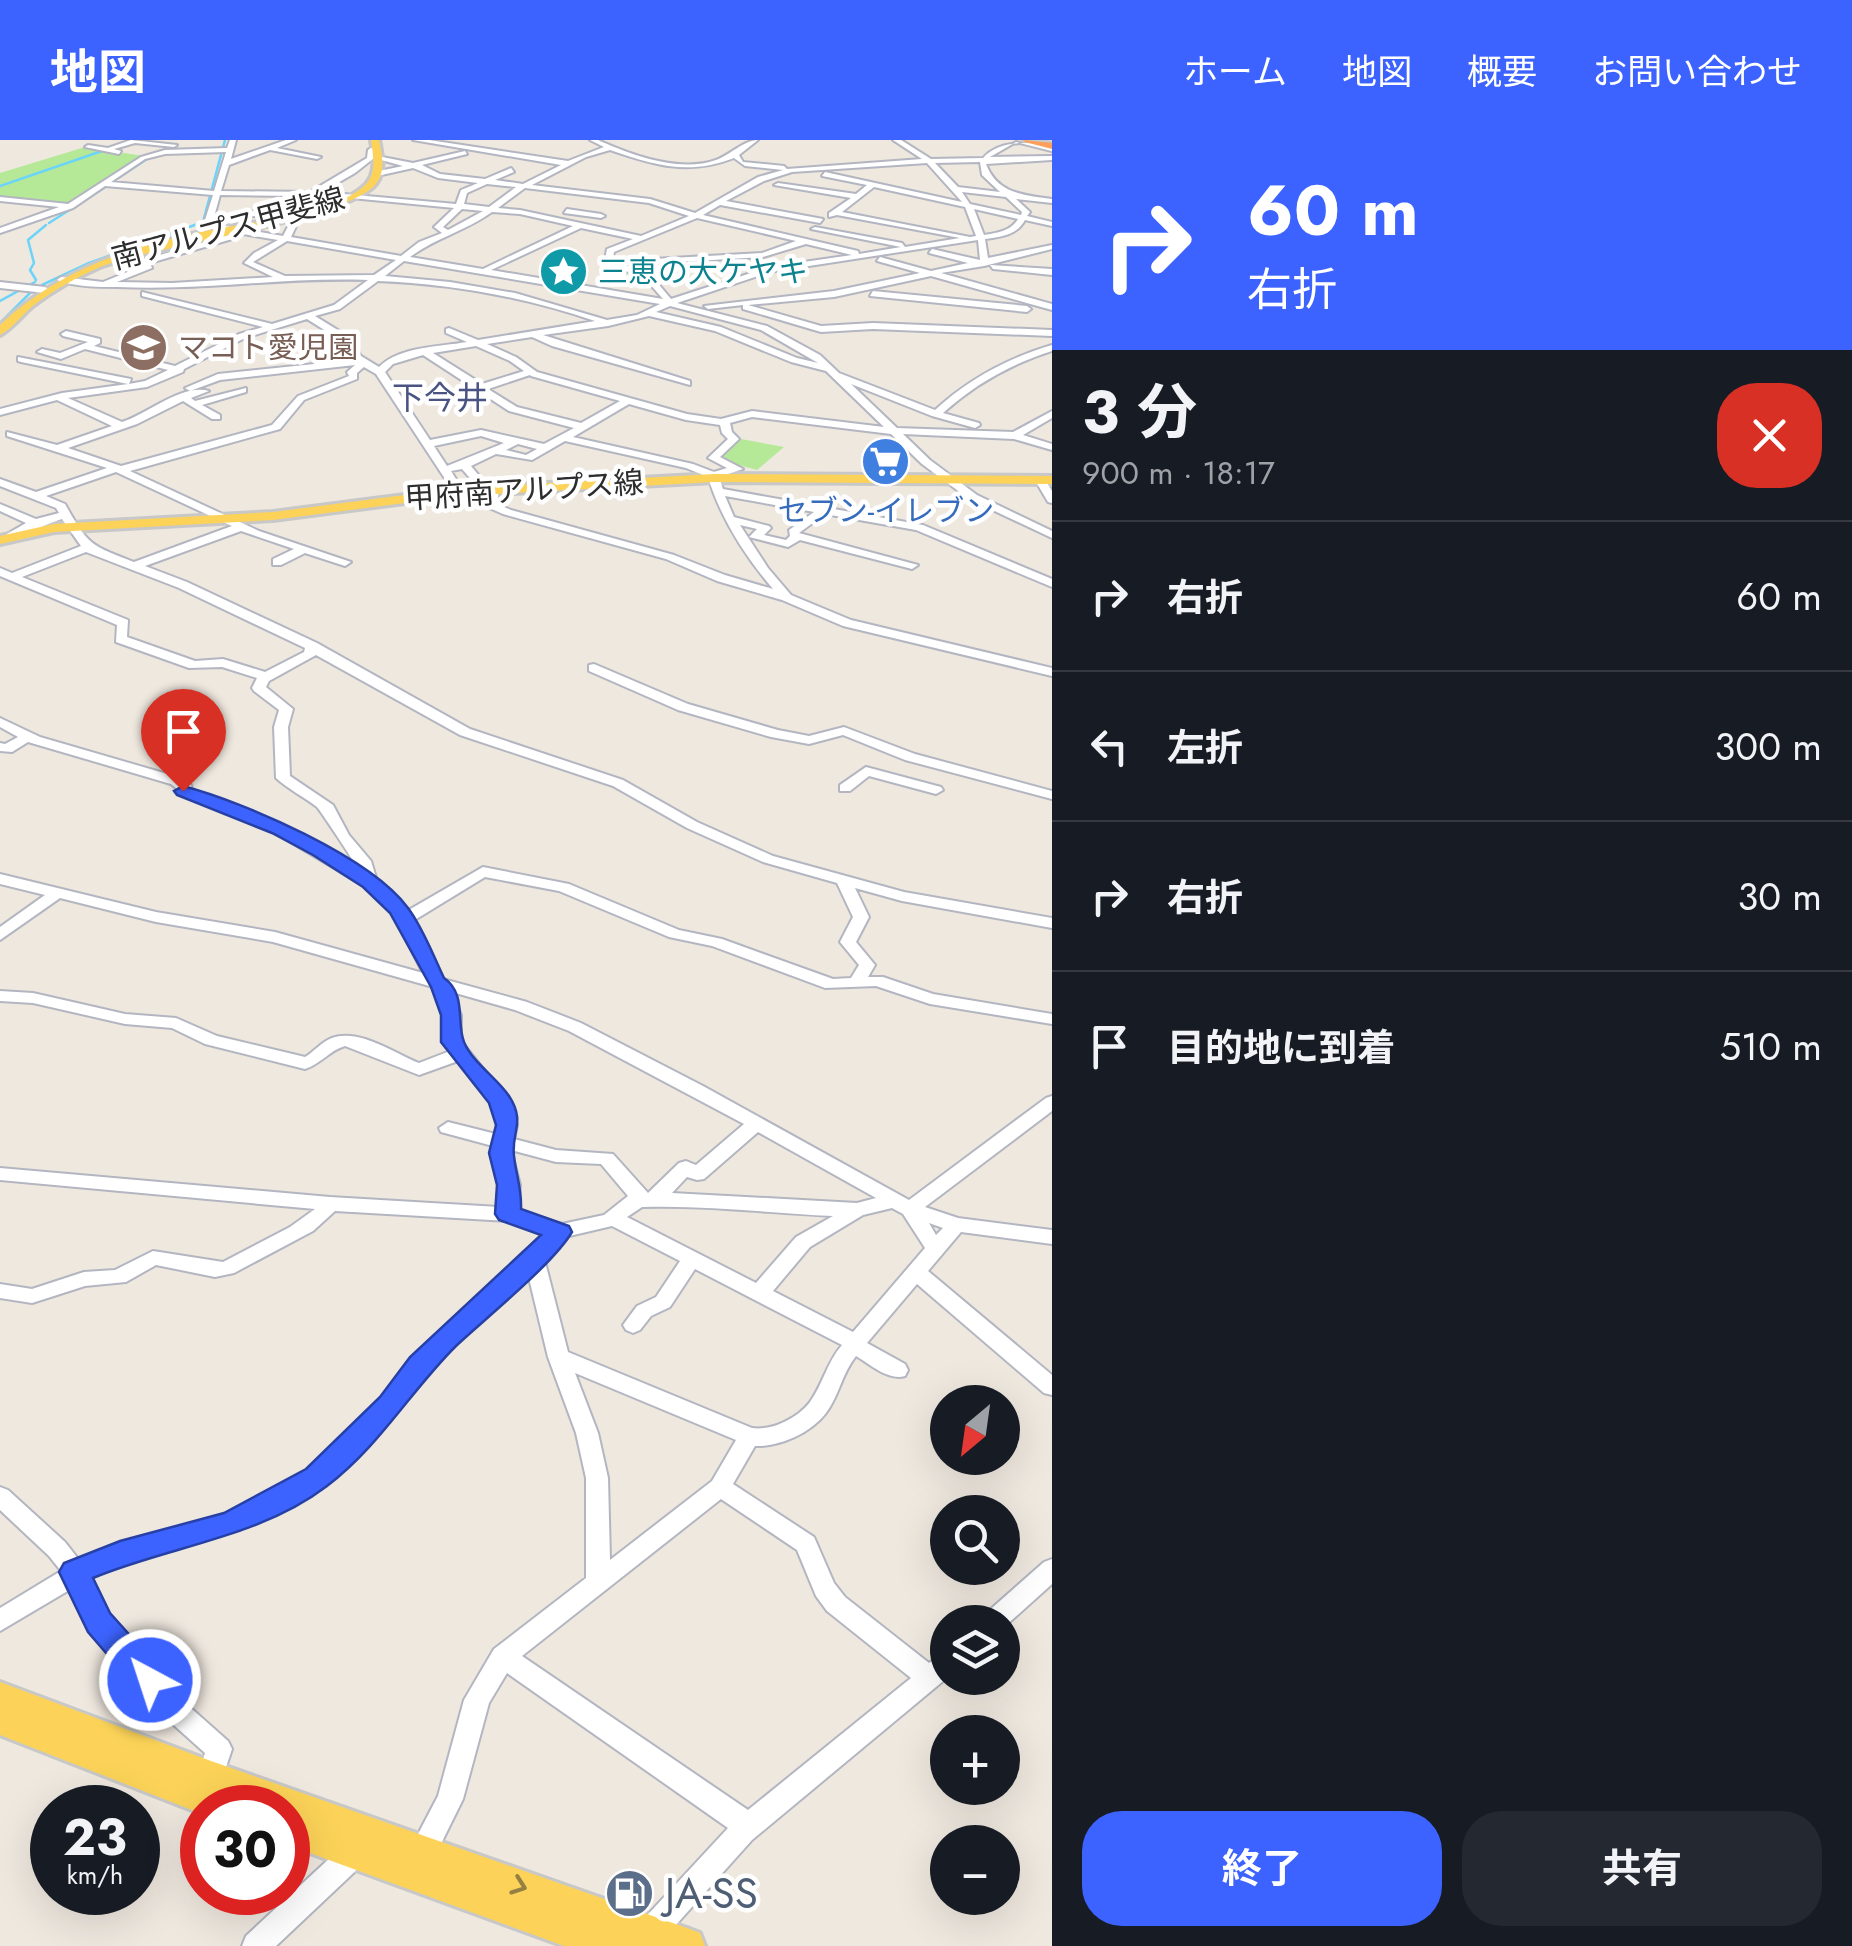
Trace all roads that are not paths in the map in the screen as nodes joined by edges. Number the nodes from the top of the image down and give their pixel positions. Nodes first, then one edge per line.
1 (293, 140) edge
2 (415, 140) edge
3 (593, 140) edge
4 (756, 140) edge
5 (1016, 140) edge
6 (1028, 140) edge
7 (519, 142) edge
8 (907, 142) edge
9 (404, 144) dead end
10 (1047, 144) edge
11 (231, 145) edge
12 (88, 146) dead end
13 (926, 146) dead end
14 (112, 148) dead end
15 (256, 148) dead end
16 (610, 148) junction
17 (269, 149) junction
18 (376, 149) edge
19 (888, 149) dead end
20 (945, 149) dead end
21 (213, 150) junction
22 (734, 155) junction
23 (874, 155) dead end
24 (150, 156) junction
25 (317, 157) dead end
26 (478, 157) junction
27 (984, 158) junction
28 (1052, 158) edge
29 (1014, 160) junction
30 (932, 161) junction
31 (224, 164) junction
32 (572, 164) junction
33 (745, 164) junction
34 (494, 165) dead end
35 (828, 165) junction
36 (414, 166) junction
37 (796, 169) junction
38 (511, 170) junction
39 (1047, 170) dead end
40 (432, 173) junction
41 (377, 174) junction
42 (550, 176) junction
43 (760, 178) junction
44 (489, 181) junction
45 (874, 182) junction
46 (994, 182) junction
47 (103, 184) junction
48 (529, 184) junction
49 (778, 185) dead end
50 (952, 188) junction
51 (982, 192) junction
52 (216, 193) junction
53 (312, 193) junction
54 (353, 196) junction
55 (855, 196) junction
56 (1010, 196) junction
57 (300, 198) junction
58 (0, 199) edge
59 (1052, 201) edge
60 (498, 202) junction
61 (717, 202) junction
62 (70, 206) junction
63 (967, 206) junction
64 (459, 207) junction
65 (486, 209) junction
66 (316, 210) junction
67 (837, 213) junction
68 (696, 215) junction
69 (292, 216) junction
70 (209, 220) junction
71 (1024, 220) junction
72 (580, 224) junction
73 (738, 224) junction
74 (1052, 224) edge
75 (791, 227) dead end
76 (817, 227) junction
77 (226, 230) junction
78 (0, 231) edge
79 (448, 233) junction
80 (712, 233) dead end
81 (254, 235) junction
82 (639, 238) junction
83 (982, 238) junction
84 (802, 240) junction
85 (280, 242) junction
86 (1052, 247) edge
87 (921, 249) junction
88 (401, 256) junction
89 (867, 256) junction
90 (1018, 256) junction
91 (614, 263) junction
92 (983, 264) junction
93 (1050, 266) edge
94 (485, 270) junction
95 (936, 274) junction
96 (371, 278) junction
97 (61, 280) junction
98 (288, 281) junction
99 (0, 285) edge
100 (100, 286) junction
101 (459, 286) junction
102 (131, 288) junction
103 (45, 290) junction
104 (851, 291) junction
105 (669, 303) junction
106 (740, 304) junction
107 (698, 308) junction
108 (1052, 308) edge
109 (652, 314) junction
110 (308, 316) junction
111 (608, 323) junction
112 (270, 326) junction
113 (0, 331) edge
114 (449, 332) dead end
115 (1052, 333) edge
116 (66, 334) dead end
117 (535, 335) junction
118 (479, 343) junction
119 (83, 346) junction
120 (1052, 348) edge
121 (30, 350) dead end
122 (425, 352) junction
123 (411, 354) junction
124 (204, 358) junction
125 (21, 360) dead end
126 (363, 362) junction
127 (380, 372) junction
128 (530, 372) junction
129 (833, 372) junction
130 (687, 382) dead end
131 (147, 384) junction
132 (185, 387) junction
133 (483, 387) junction
134 (222, 395) junction
135 (58, 397) junction
136 (236, 402) junction
137 (626, 402) junction
138 (207, 405) junction
139 (1, 411) edge
140 (936, 414) junction
141 (1052, 414) edge
142 (216, 418) dead end
143 (725, 422) junction
144 (122, 426) junction
145 (579, 426) junction
146 (893, 430) junction
147 (4, 434) edge
148 (1014, 436) junction
149 (566, 438) junction
150 (446, 442) junction
151 (512, 442) junction
152 (426, 444) junction
153 (1052, 447) edge
154 (57, 448) junction
155 (547, 448) junction
156 (482, 456) junction
157 (496, 456) junction
158 (464, 465) junction
159 (119, 469) junction
160 (443, 470) junction
161 (950, 480) junction
162 (1046, 480) edge
163 (0, 482) edge
164 (716, 482) junction
165 (490, 490) junction
166 (460, 492) junction
167 (37, 496) junction
168 (1052, 500) edge
169 (784, 505) junction
170 (0, 507) edge
171 (821, 512) junction
172 (225, 518) junction
173 (188, 520) junction
174 (731, 520) junction
175 (68, 521) junction
176 (35, 523) junction
177 (242, 526) junction
178 (755, 526) junction
179 (1052, 535) edge
180 (798, 536) junction
181 (6, 538) edge
182 (203, 538) junction
183 (88, 546) junction
184 (304, 549) junction
185 (277, 562) dead end
186 (344, 562) dead end
187 (912, 565) dead end
188 (134, 566) junction
189 (4, 577) edge
190 (1052, 582) edge
191 (787, 598) junction
192 (314, 649) junction
193 (594, 668) dead end
194 (1052, 672) edge
195 (266, 677) junction
196 (1, 725) edge
197 (27, 738) junction
198 (0, 747) edge
199 (934, 764) junction
200 (915, 784) junction
201 (845, 788) dead end
202 (936, 790) dead end
203 (1052, 795) edge
204 (0, 879) edge
205 (843, 880) junction
206 (370, 883) junction
207 (57, 894) junction
208 (404, 919) junction
209 (1052, 923) edge
210 (0, 935) edge
211 (857, 981) junction
212 (438, 983) junction
213 (0, 996) edge
214 (1052, 1019) edge
215 (462, 1053) junction
216 (1052, 1102) edge
217 (757, 1123) junction
218 (448, 1128) dead end
219 (504, 1145) junction
220 (0, 1174) edge
221 (648, 1200) junction
222 (330, 1204) junction
223 (901, 1205) junction
224 (857, 1210) junction
225 (508, 1214) junction
226 (612, 1218) junction
227 (956, 1225) junction
228 (560, 1232) junction
229 (1052, 1237) edge
230 (936, 1250) junction
231 (692, 1258) junction
232 (534, 1259) junction
233 (918, 1274) junction
234 (0, 1291) edge
235 (760, 1291) junction
236 (633, 1326) dead end
237 (856, 1344) junction
238 (559, 1358) junction
239 (897, 1370) dead end
240 (1052, 1387) edge
241 (749, 1436) junction
242 (720, 1486) junction
243 (0, 1496) edge
244 (1052, 1569) edge
245 (74, 1572) junction
246 (598, 1585) junction
247 (1011, 1605) edge
248 (0, 1621) edge
249 (503, 1657) junction
250 (930, 1664) edge
251 (930, 1677) edge
252 (0, 1696) edge
253 (0, 1720) edge
254 (210, 1776) junction
255 (180, 1789) edge
256 (748, 1826) junction
257 (310, 1837) edge
258 (355, 1853) junction
259 (417, 1863) junction
260 (643, 1939) edge
261 (256, 1946) edge
262 (613, 1946) edge
263 (687, 1946) edge

1 - 17 street
2 - 9 street
2 - 26 street
3 - 16 street
4 - 22 street
5 - 10 street
5 - 27 street
6 - 10 highway
7 - 26 street
8 - 13 street
8 - 19 street
8 - 30 street
10 - 29 street
11 - 21 street
11 - 31 street
12 - 24 street
14 - 21 street
15 - 17 street
16 - 22 street
16 - 32 street
17 - 25 street
17 - 31 street
18 - 36 street
18 - 41 main road, 南アルプス甲斐線
18 - 53 street
20 - 27 street
21 - 24 street
22 - 33 street
23 - 35 street
24 - 47 street
26 - 32 street
26 - 36 street
26 - 40 street
27 - 29 street
27 - 30 street
27 - 46 street
28 - 29 street
29 - 39 street
29 - 46 street
30 - 35 street
30 - 50 street
31 - 52 street
32 - 42 street
33 - 37 street
33 - 43 street
34 - 38 street
35 - 37 street
36 - 40 street
36 - 41 street
37 - 43 street
37 - 45 street
38 - 42 street
38 - 44 street
40 - 44 street
41 - 54 main road, 南アルプス甲斐線
42 - 48 street
43 - 61 street
44 - 48 street
44 - 64 street
45 - 55 street
45 - 63 street
46 - 51 street
46 - 56 street
47 - 52 street
47 - 62 street
48 - 60 street
48 - 68 street
49 - 55 street
50 - 51 street
50 - 63 street
51 - 56 street
52 - 53 street
52 - 70 street
53 - 54 street
53 - 57 street
54 - 64 street
54 - 66 main road, 南アルプス甲斐線
55 - 67 street
56 - 59 street
56 - 71 street
57 - 66 street
57 - 70 street
58 - 62 street
60 - 65 street
60 - 72 street
61 - 68 street
61 - 76 street
62 - 78 street
63 - 71 street
63 - 83 street
64 - 65 street
64 - 79 street
65 - 72 street
65 - 79 street
66 - 69 main road, 南アルプス甲斐線
67 - 76 street
67 - 83 street
68 - 73 street
68 - 82 street
69 - 77 main road, 南アルプス甲斐線
69 - 85 street
70 - 77 street
71 - 74 street
71 - 83 street
72 - 82 street
72 - 94 street
73 - 80 street
73 - 84 street
75 - 76 street
76 - 84 street
76 - 87 street
77 - 81 street
77 - 97 main road, 南アルプス甲斐線
79 - 88 street
81 - 85 street
81 - 100 street
82 - 91 street
83 - 87 street
83 - 92 street
84 - 89 street
84 - 91 street
85 - 88 street
85 - 98 street
86 - 90 street
87 - 89 street
87 - 92 street
88 - 94 street
88 - 96 street
89 - 95 street
89 - 105 street
90 - 92 street
90 - 93 street
91 - 105 street
92 - 93 street
92 - 95 street
94 - 101 street
94 - 105 street
95 - 104 street
95 - 108 street
96 - 98 street
96 - 101 street
96 - 110 street
97 - 100 street
97 - 103 main road, 南アルプス甲斐線
98 - 102 street
99 - 103 street
100 - 102 street
101 - 111 street
102 - 112 street
103 - 113 main road, 南アルプス甲斐線
104 - 106 street
104 - 108 street
105 - 107 street
105 - 109 street
106 - 107 street
106 - 115 street
107 - 129 street
109 - 111 street
109 - 129 street
110 - 112 street
110 - 126 street
111 - 117 street
112 - 124 street
114 - 118 street
116 - 119 street
117 - 118 street
117 - 130 street
118 - 122 street
118 - 128 street
119 - 121 street
119 - 132 street
120 - 140 street
122 - 123 street
122 - 133 street
123 - 126 street
123 - 127 street
124 - 132 street
124 - 132 street
125 - 131 street
126 - 127 street
126 - 132 street
126 - 159 street
127 - 152 street
128 - 133 street
128 - 137 street
129 - 140 street
129 - 146 street
131 - 132 street
131 - 135 street
132 - 138 street
132 - 144 street
133 - 145 street
134 - 136 street
134 - 136 street
134 - 138 street
135 - 139 street
135 - 144 street
136 - 138 street
137 - 143 street
137 - 145 street
138 - 142 street
140 - 148 street
141 - 148 street
143 - 146 street
143 - 164 street
144 - 154 street
145 - 149 street
146 - 148 street
146 - 161 street
147 - 154 street
148 - 153 street
149 - 155 street
149 - 164 street
150 - 151 street
150 - 152 street
150 - 156 street
151 - 155 street
151 - 157 street
152 - 160 street
154 - 159 street
155 - 157 street
156 - 157 street
156 - 158 street
158 - 160 street
158 - 165 street
159 - 167 street
159 - 172 street
160 - 166 street
161 - 162 main road, 甲府南アルプス線
161 - 164 main road, 甲府南アルプス線
161 - 179 street
162 - 168 street
163 - 167 street
164 - 165 main road, 甲府南アルプス線
164 - 169 street
164 - 174 street
165 - 166 main road, 甲府南アルプス線
165 - 191 street
166 - 172 main road, 甲府南アルプス線
167 - 175 street
169 - 171 street
169 - 178 street
170 - 176 street
171 - 180 street
171 - 190 street
172 - 173 main road, 甲府南アルプス線
172 - 177 street
173 - 175 main road, 甲府南アルプス線
173 - 182 street
174 - 178 street
174 - 191 street
175 - 176 street
175 - 181 main road, 甲府南アルプス線
175 - 183 street
176 - 181 street
177 - 182 street
177 - 184 street
178 - 180 street
180 - 187 street
182 - 188 street
183 - 188 street
183 - 189 street
184 - 185 street
184 - 186 street
188 - 192 street
189 - 195 street
191 - 194 street
192 - 195 street
192 - 205 street
193 - 199 street
195 - 206 street
196 - 197 street
197 - 198 street
197 - 206 street
199 - 200 street
199 - 203 street
200 - 201 street
200 - 202 street
204 - 207 street
205 - 209 street
205 - 211 street
206 - 208 street
207 - 210 street
207 - 212 street
208 - 211 street
208 - 212 street
211 - 214 street
212 - 215 street
212 - 217 street
213 - 215 street
215 - 219 street
216 - 223 street
217 - 221 street
217 - 223 street
218 - 219 street
219 - 221 street
219 - 225 street
220 - 222 street
221 - 224 street
221 - 226 street
222 - 225 street
222 - 234 street
223 - 224 street
223 - 227 street
223 - 230 street
224 - 235 street
225 - 228 street
226 - 228 street
226 - 231 street
227 - 229 street
227 - 230 street
228 - 232 street
230 - 233 street
231 - 235 street
231 - 236 street
232 - 238 street
232 - 245 street
233 - 237 street
233 - 240 street
235 - 237 street
237 - 239 street
237 - 241 street
238 - 241 street
238 - 246 street
241 - 242 street
242 - 246 street
242 - 250 street
243 - 245 street
244 - 247 street
245 - 248 street
245 - 254 street
246 - 249 street
249 - 256 street
249 - 259 street
251 - 256 street
252 - 254 main road
253 - 255 main road
254 - 259 main road
256 - 260 street
257 - 258 main road
258 - 259 main road
258 - 261 street
259 -> 260 main road
259 - 262 main road
260 - 263 main road

